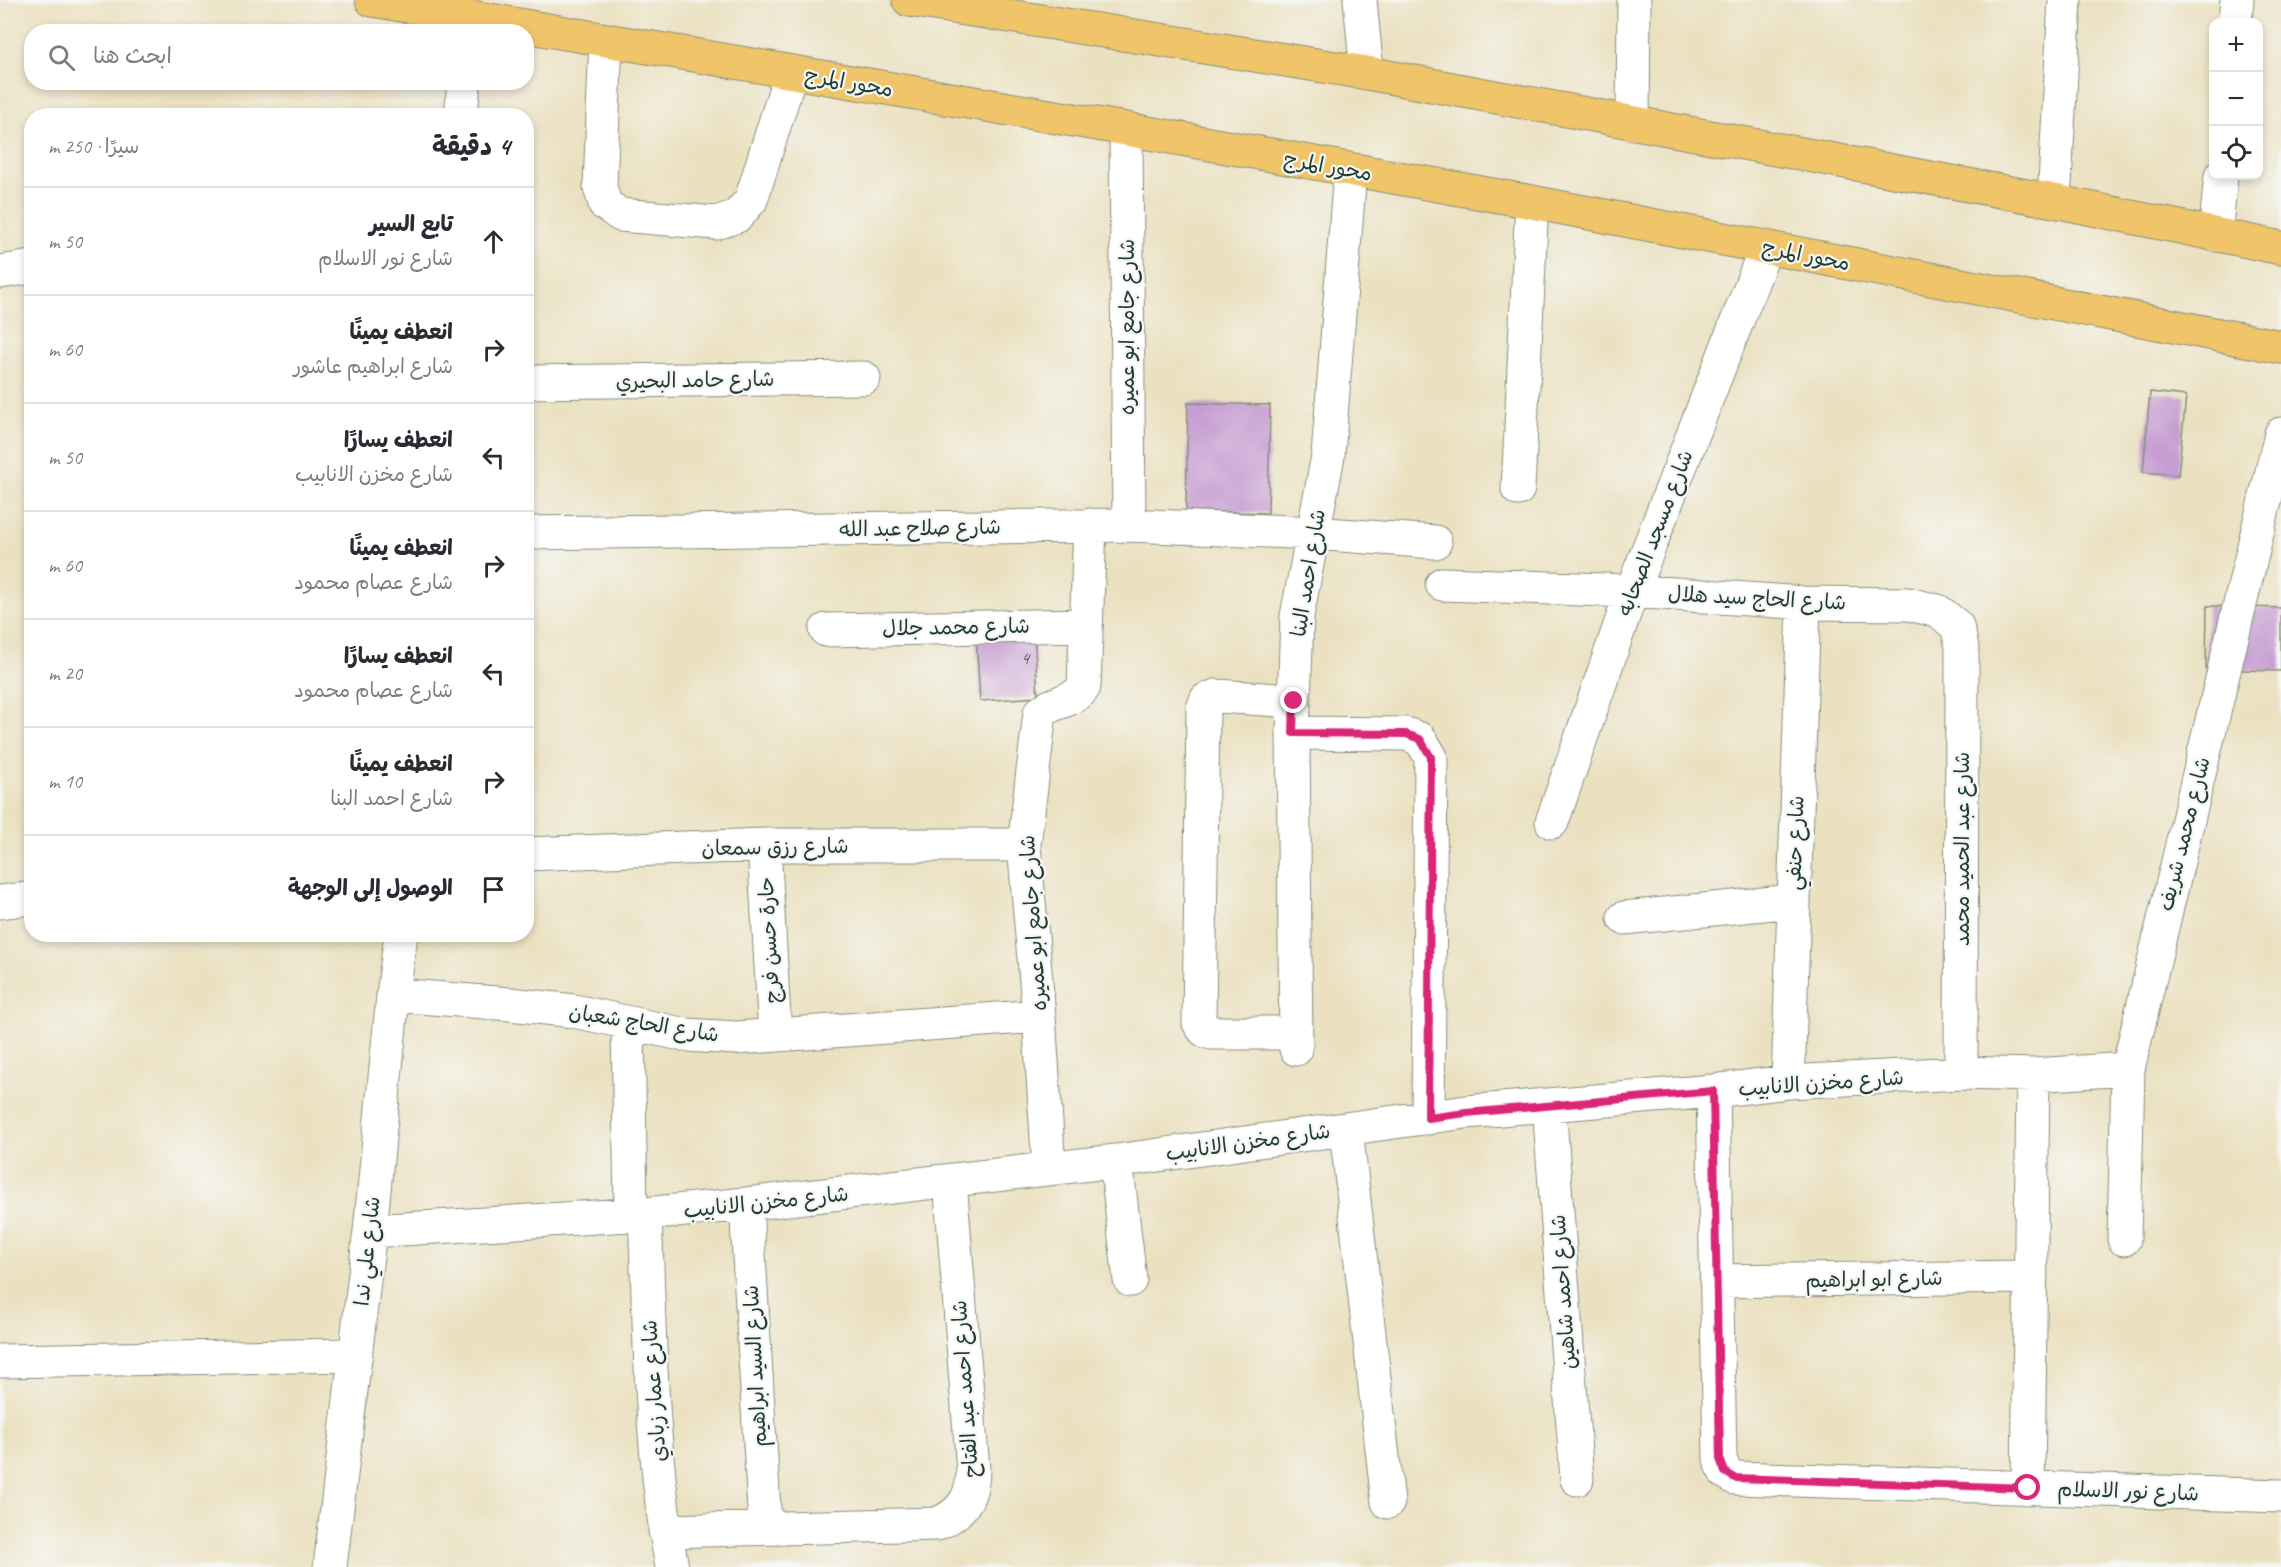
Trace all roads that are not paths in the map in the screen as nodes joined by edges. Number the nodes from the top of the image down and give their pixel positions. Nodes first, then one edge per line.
1 (372, 0) edge
2 (909, 0) edge
3 (1360, 0) edge
4 (1634, 0) edge
5 (2065, 0) edge
6 (2237, 0) edge
7 (2235, 18) edge
8 (469, 24) edge
9 (534, 32) edge
10 (606, 40) junction
11 (791, 72) junction
12 (1367, 73) junction
13 (463, 90) edge
14 (462, 108) edge
15 (1633, 123) junction
16 (1126, 129) junction
17 (1350, 171) junction
18 (2221, 180) edge
19 (2054, 201) junction
20 (1532, 202) junction
21 (2215, 235) junction
22 (1766, 247) junction
23 (2281, 248) edge
24 (24, 268) edge
25 (0, 272) edge
26 (2281, 347) edge
27 (864, 378) dead end
28 (534, 382) edge
29 (2281, 434) edge
30 (1518, 489) dead end
31 (1090, 525) junction
32 (1129, 525) junction
33 (1314, 532) junction
34 (534, 533) edge
35 (1435, 542) dead end
36 (1442, 584) dead end
37 (1632, 591) junction
38 (1803, 603) junction
39 (1086, 625) junction
40 (1958, 626) joint
41 (826, 630) dead end
42 (1294, 701) junction
43 (1293, 733) junction
44 (1552, 822) dead end
45 (764, 845) junction
46 (1024, 845) junction
47 (534, 854) edge
48 (24, 899) edge
49 (1793, 901) junction
50 (0, 902) edge
51 (1624, 918) dead end
52 (400, 942) edge
53 (393, 995) junction
54 (1039, 1016) junction
55 (628, 1024) junction
56 (775, 1035) junction
57 (2128, 1069) junction
58 (1961, 1073) junction
59 (2033, 1075) junction
60 (1788, 1082) junction
61 (1713, 1091) junction
62 (1549, 1105) junction
63 (1428, 1118) junction
64 (1346, 1129) junction
65 (1116, 1161) junction
66 (1049, 1168) junction
67 (950, 1181) junction
68 (746, 1204) junction
69 (638, 1215) junction
70 (370, 1231) junction
71 (2124, 1239) dead end
72 (2031, 1277) junction
73 (1130, 1280) dead end
74 (1716, 1281) junction
75 (356, 1355) junction
76 (0, 1361) edge
77 (1577, 1479) dead end
78 (2028, 1488) junction
79 (2281, 1496) edge
80 (1388, 1502) dead end
81 (765, 1527) junction
82 (665, 1531) junction
83 (330, 1567) edge
84 (672, 1567) edge

1 - 8 main road, محور المرج
2 - 12 main road
3 - 12 street
4 - 15 street
5 - 19 street
6 - 7 street
9 - 10 main road, محور المرج
10 - 11 main road, محور المرج
10 - 11 street
11 - 16 main road, محور المرج
12 - 15 main road
13 - 14 street
15 - 19 main road
16 - 17 main road, محور المرج
16 - 32 street, شارع جامع ابو عميره
17 - 20 main road, محور المرج
17 - 33 street, شارع احمد البنا
18 - 21 street
19 - 21 main road
20 - 22 main road, محور المرج
20 - 30 street
21 - 23 main road
22 - 26 main road, محور المرج
22 - 37 street, شارع مسجد الصحابه
24 - 25 street
27 - 28 street, شارع حامد البحيري
29 - 57 street, شارع محمد شريف
31 - 32 street, شارع صلاح عبد الله
31 - 34 street, شارع صلاح عبد الله
31 - 39 street, شارع جامع ابو عميره
32 - 33 street, شارع صلاح عبد الله
33 - 35 street, شارع صلاح عبد الله
33 - 42 street, شارع احمد البنا
36 - 37 street, شارع الحاج سيد هلال
37 - 38 street, شارع الحاج سيد هلال
37 - 44 street, شارع مسجد الصحابه
38 - 40 street, شارع الحاج سيد هلال
38 - 49 street, شارع حنفي
39 - 41 street, شارع محمد جلال
39 - 46 street, شارع جامع ابو عميره
40 - 58 street, شارع عبد الحميد محمد
42 - 43 street, شارع احمد البنا
42 - 43 street, شارع احمد البنا
43 - 63 street
45 - 46 street, شارع رزق سمعان
45 - 47 street, شارع رزق سمعان
45 - 56 street, حارة حسن فرج
46 - 54 street, شارع جامع ابو عميره
48 - 50 street
49 - 51 street
49 - 60 street, شارع حنفي
52 - 53 street, شارع علي ندا
53 - 55 street, شارع الحاج شعبان
53 - 70 street, شارع علي ندا
54 - 56 street, شارع الحاج شعبان
54 - 66 street, شارع جامع ابو عميره
55 - 56 street, شارع الحاج شعبان
55 - 69 street, شارع عمار زبادي
57 - 59 street, شارع مخزن الانابيب
57 - 71 street, شارع محمد شريف
58 - 59 street, شارع مخزن الانابيب
58 - 60 street, شارع مخزن الانابيب
59 - 72 street
60 - 61 street, شارع مخزن الانابيب
61 - 62 street, شارع مخزن الانابيب
61 - 74 street
62 - 63 street, شارع مخزن الانابيب
62 - 77 street, شارع احمد شاهين
63 - 64 street, شارع مخزن الانابيب
64 - 65 street, شارع مخزن الانابيب
64 - 80 street
65 - 66 street, شارع مخزن الانابيب
65 - 73 street
66 - 67 street, شارع مخزن الانابيب
67 - 68 street, شارع مخزن الانابيب
67 - 81 street, شارع احمد عبد الفتاح
68 - 69 street, شارع مخزن الانابيب
68 - 81 street, شارع السيد ابراهيم
69 - 70 street, شارع مخزن الانابيب
69 - 82 street, شارع عمار زبادي
70 - 75 street, شارع علي ندا
72 - 74 street, شارع ابو ابراهيم
72 - 78 street
74 - 78 street, شارع نور الاسلام
75 - 76 street
75 - 83 street, شارع علي ندا
78 - 79 street, شارع نور الاسلام
81 - 82 street, شارع احمد عبد الفتاح
82 - 84 street, شارع عمار زبادي

